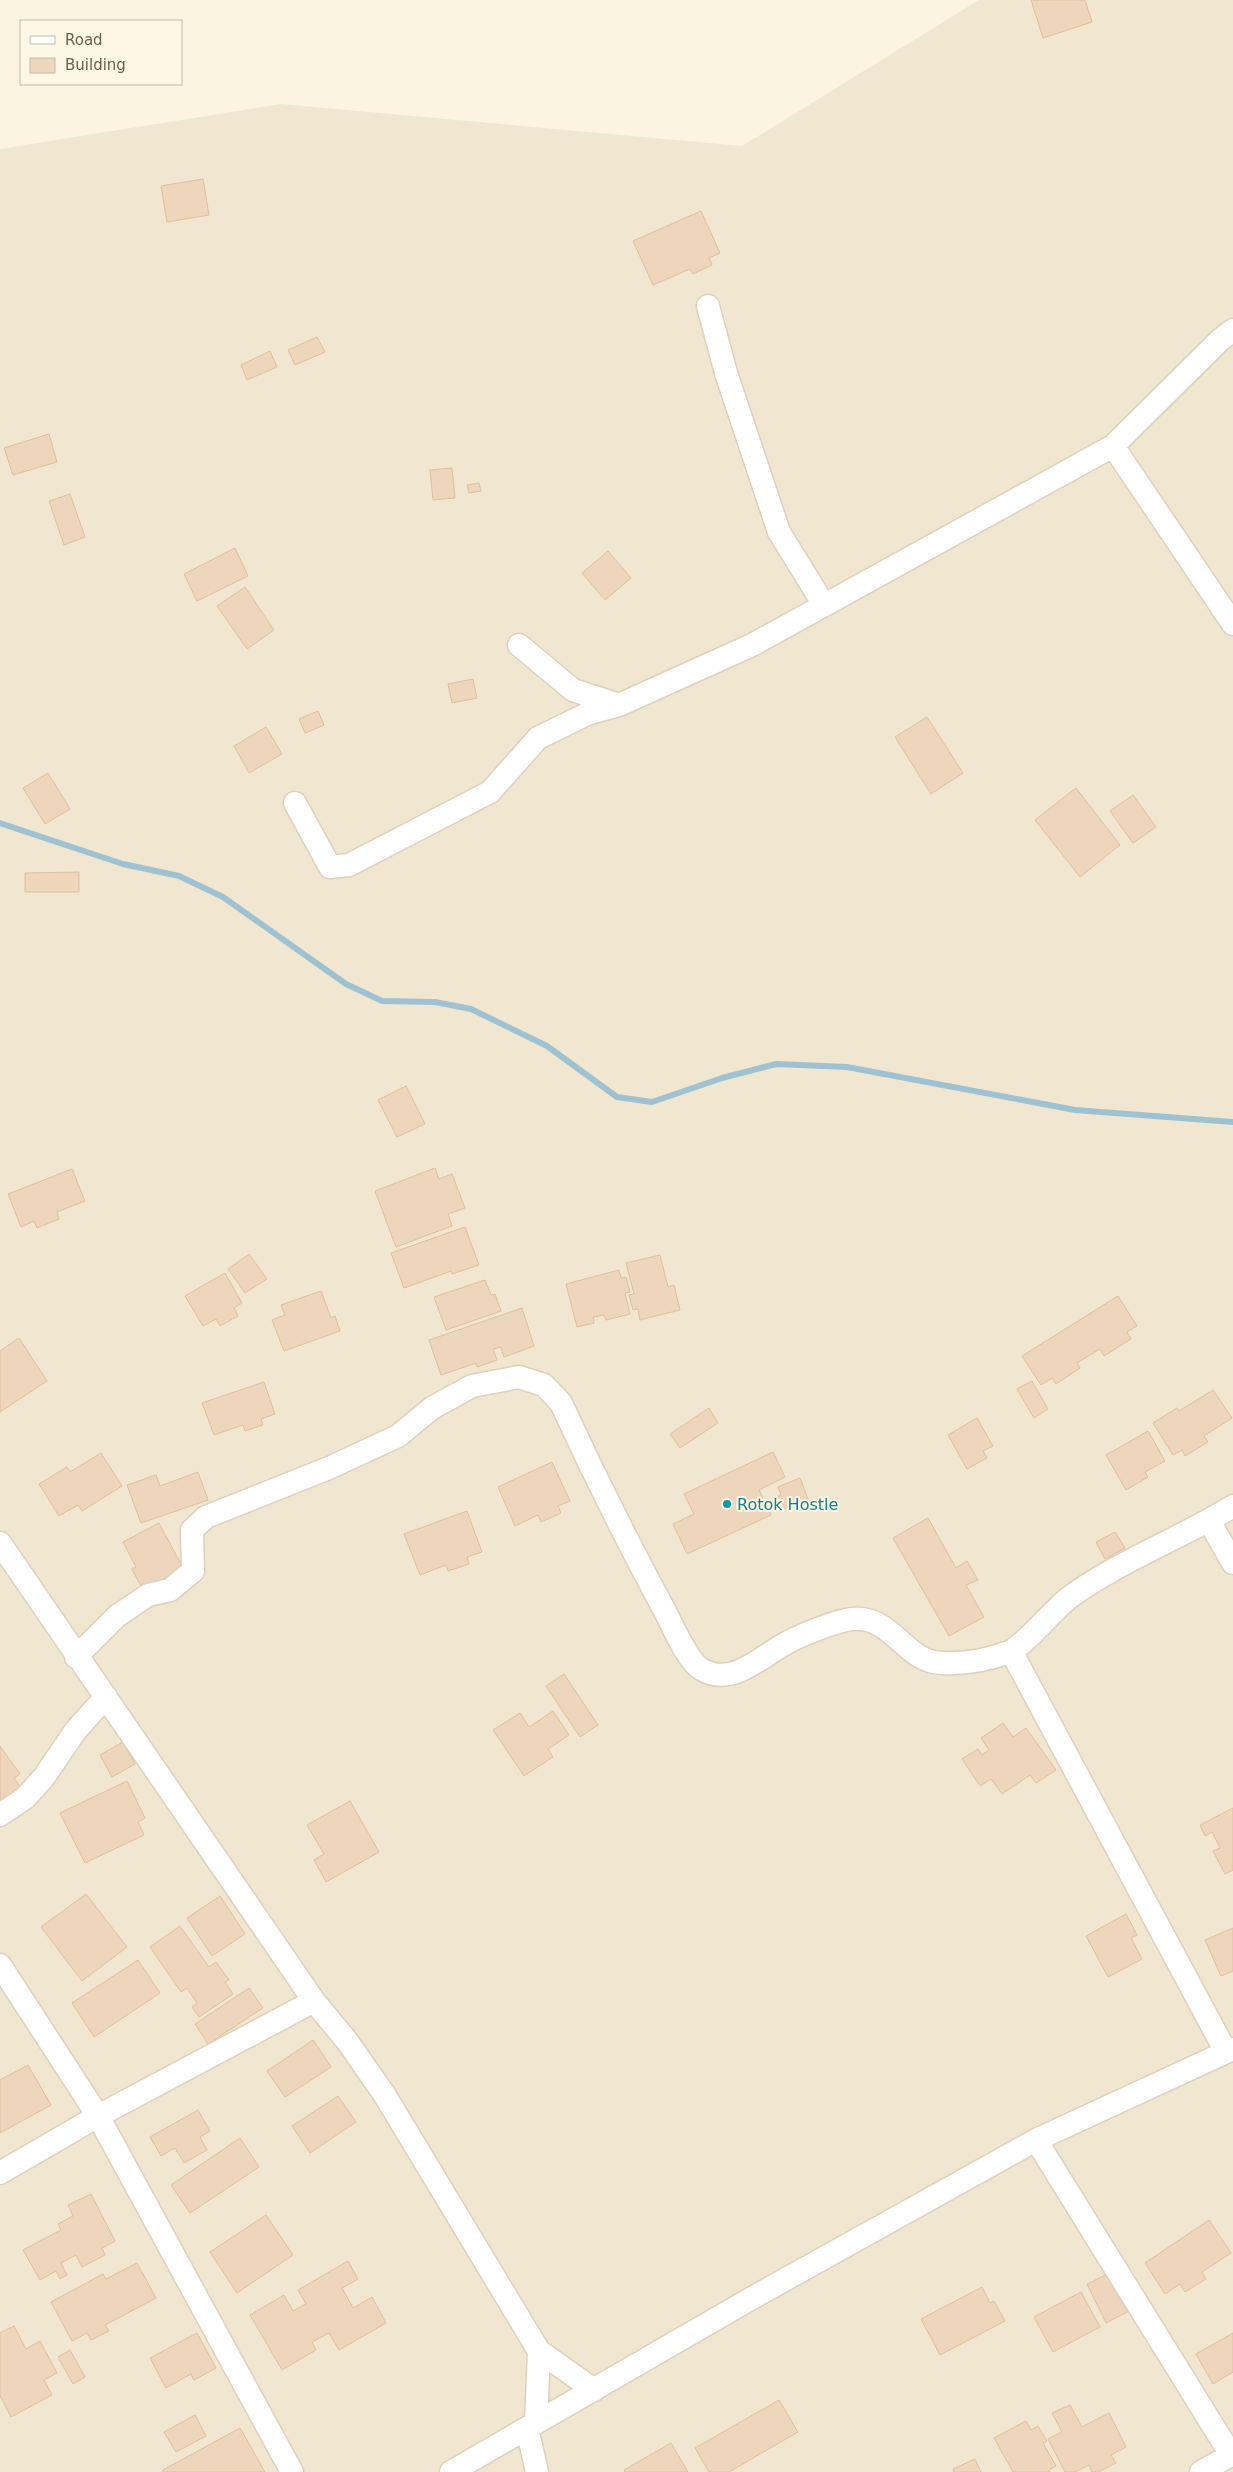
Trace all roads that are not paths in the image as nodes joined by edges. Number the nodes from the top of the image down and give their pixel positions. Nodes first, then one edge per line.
1 (708, 306) dead end
2 (1233, 330) edge
3 (1113, 446) junction
4 (824, 605) junction
5 (1233, 624) edge
6 (519, 645) dead end
7 (619, 706) junction
8 (295, 803) dead end
9 (1233, 1506) edge
10 (1210, 1520) junction
11 (0, 1543) edge
12 (1233, 1564) edge
13 (1011, 1651) junction
14 (76, 1658) junction
15 (106, 1696) junction
16 (0, 1816) edge
17 (0, 1965) edge
18 (314, 2001) junction
19 (1229, 2051) edge
20 (98, 2116) junction
21 (1036, 2140) junction
22 (0, 2173) edge
23 (539, 2351) junction
24 (594, 2390) junction
25 (532, 2426) junction
26 (1232, 2455) edge
27 (455, 2471) edge
28 (292, 2472) edge
29 (537, 2472) edge
30 (1200, 2472) edge

1 - 4 street
2 - 3 street
3 - 4 street
3 - 5 street
4 - 7 street
6 - 7 street
7 - 8 street
9 - 10 street
10 - 12 street
10 - 13 street
11 - 14 street
13 - 14 street
13 - 19 street
14 - 15 street
15 - 16 street
15 - 18 street
17 - 20 street
18 - 20 street
18 - 23 street
19 - 21 street
20 - 22 street
20 - 28 street
21 - 24 street
21 - 26 street
23 - 24 street
23 - 25 street
24 - 25 street
25 - 27 street
25 - 29 street
26 - 30 street

